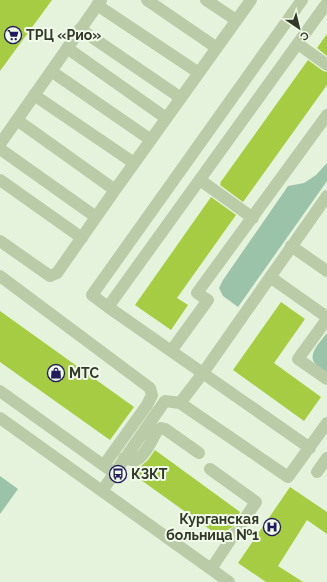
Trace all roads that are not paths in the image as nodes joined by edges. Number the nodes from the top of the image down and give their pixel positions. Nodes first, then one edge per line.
1 (147, 0) edge
2 (206, 0) edge
3 (251, 0) edge
4 (302, 0) edge
5 (99, 2) edge
6 (327, 3) edge
7 (236, 20) junction
8 (80, 29) junction
9 (298, 44) junction
10 (67, 48) junction
11 (216, 48) junction
12 (327, 65) edge
13 (51, 71) junction
14 (199, 73) junction
15 (34, 95) junction
16 (181, 98) junction
17 (327, 115) edge
18 (166, 118) junction
19 (17, 120) junction
20 (150, 140) junction
21 (0, 144) edge
22 (0, 149) edge
23 (134, 163) junction
24 (0, 180) edge
25 (200, 180) junction
26 (115, 190) junction
27 (327, 196) edge
28 (96, 217) junction
29 (253, 218) junction
30 (82, 238) junction
31 (0, 241) edge
32 (291, 246) junction
33 (327, 271) edge
34 (0, 276) edge
35 (270, 277) junction
36 (108, 307) junction
37 (327, 318) edge
38 (171, 351) junction
39 (203, 373) junction
40 (327, 380) edge
41 (0, 391) edge
42 (180, 403) junction
43 (0, 418) edge
44 (327, 423) edge
45 (310, 448) junction
46 (199, 453) dead end
47 (124, 458) junction
48 (327, 458) edge
49 (104, 465) junction
50 (210, 468) dead end
51 (317, 472) dead end
52 (114, 473) junction
53 (102, 491) junction
54 (211, 569) junction
55 (229, 582) edge

1 - 11 street
2 - 7 street
3 - 7 street
4 - 36 street
5 - 8 street
5 - 14 street
6 - 9 street
7 - 11 street
8 - 10 street
8 - 16 street
9 - 12 street
9 - 25 street
10 - 13 street
10 - 18 street
11 - 14 street
13 - 15 street
13 - 20 street
14 - 16 street
15 - 19 street
15 - 23 street
16 - 18 street
17 - 29 street
18 - 20 street
19 - 21 street
19 - 26 street
20 - 23 street
22 - 28 street
23 - 26 street
24 - 30 street
25 - 29 street
25 - 36 street
26 - 28 street
27 - 32 street
28 - 30 street
29 - 38 street
30 - 31 street
32 - 33 street
32 - 35 street
34 - 49 street
35 - 37 street
35 - 39 street
36 - 38 street
37 - 40 street
38 - 39 street
39 - 42 street
39 - 45 street
41 - 49 street
42 - 45 street
42 - 47 street
43 - 53 street
44 - 45 street
46 - 47 street
47 - 52 street
48 - 51 street
49 - 52 street
50 - 54 street
52 - 53 street
53 - 54 street
54 - 55 street

